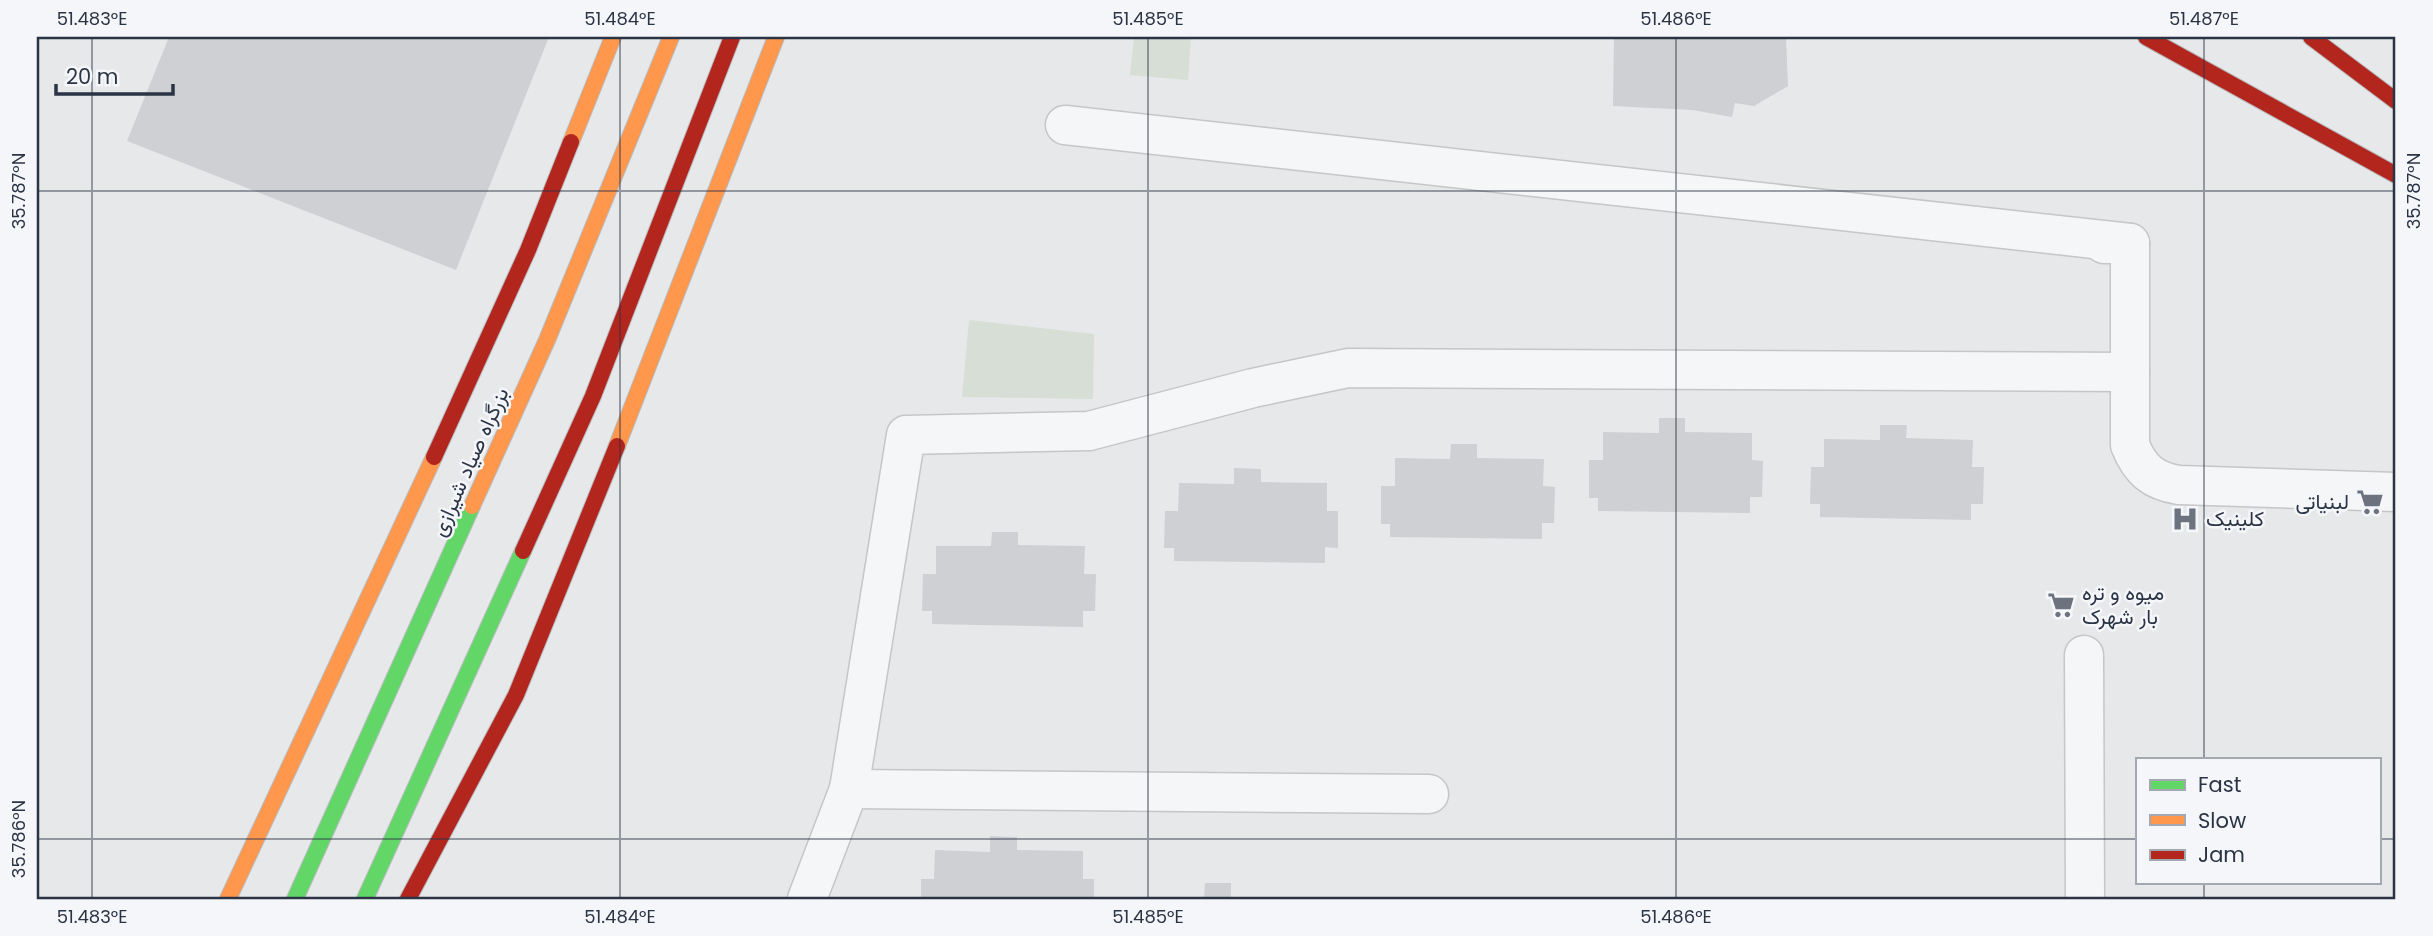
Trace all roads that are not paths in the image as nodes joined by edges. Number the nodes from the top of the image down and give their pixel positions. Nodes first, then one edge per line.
1 (613, 37) edge
2 (671, 37) edge
3 (732, 37) edge
4 (776, 37) edge
5 (2146, 37) edge
6 (2311, 37) edge
7 (2396, 101) edge
8 (1065, 125) dead end
9 (2396, 175) edge
10 (1837, 221) dead end
11 (2130, 243) junction
12 (2130, 372) junction
13 (2396, 492) edge
14 (2084, 655) dead end
15 (849, 789) junction
16 (1430, 794) dead end
17 (228, 899) edge
18 (295, 899) edge
19 (365, 899) edge
20 (408, 899) edge
21 (807, 899) edge
22 (2085, 899) edge

1 - 17 highway
2 - 18 highway, بزرگراه صیاد شیرازی
3 - 19 highway
4 - 20 highway
5 - 9 highway
6 - 7 highway
8 - 11 street
10 - 11 street
11 - 12 street
12 - 13 street
12 - 15 street
14 - 22 street
15 - 16 street
15 - 21 street

